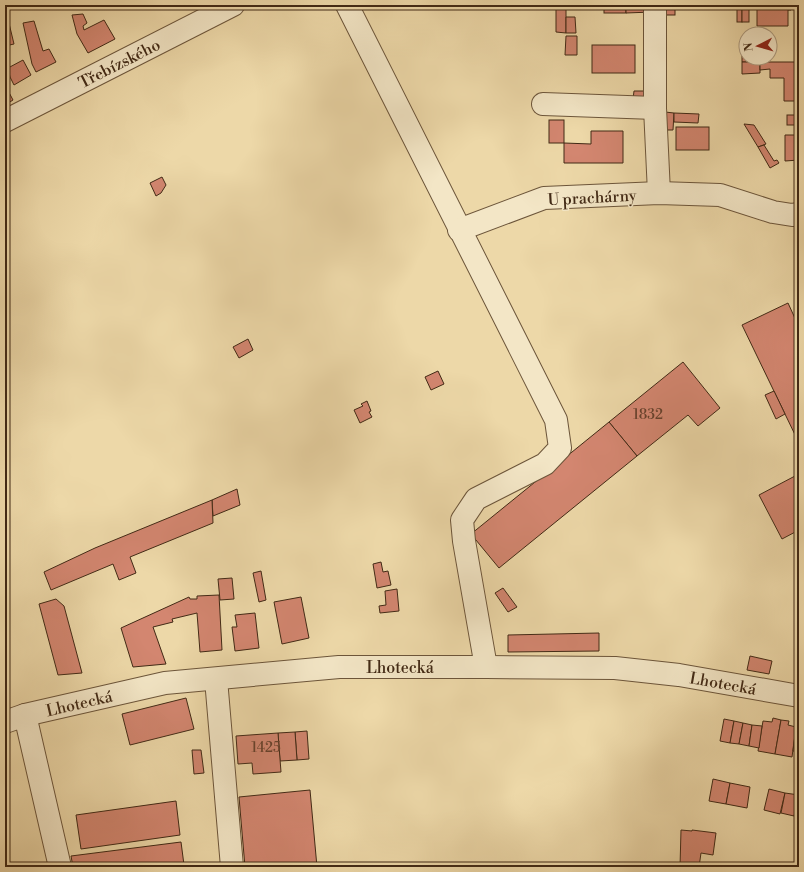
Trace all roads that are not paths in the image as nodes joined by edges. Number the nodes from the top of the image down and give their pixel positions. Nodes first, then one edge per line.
1 (233, 5) edge
2 (347, 5) edge
3 (655, 5) edge
4 (543, 104) dead end
5 (655, 108) junction
6 (5, 121) edge
7 (658, 193) junction
8 (799, 214) edge
9 (460, 230) junction
10 (486, 667) junction
11 (216, 679) junction
12 (799, 696) edge
13 (25, 715) junction
14 (5, 722) edge
15 (60, 867) edge
16 (232, 867) edge

1 - 6 street, Třebízského
2 - 9 street
3 - 5 street, U prachárny
4 - 5 street
5 - 7 street, U prachárny
7 - 8 street, U prachárny
7 - 9 street, U prachárny
9 - 10 street
10 - 11 street, Lhotecká
10 - 12 street, Lhotecká
11 - 13 street, Lhotecká
11 - 16 street
13 - 14 street, Lhotecká
13 - 15 street

